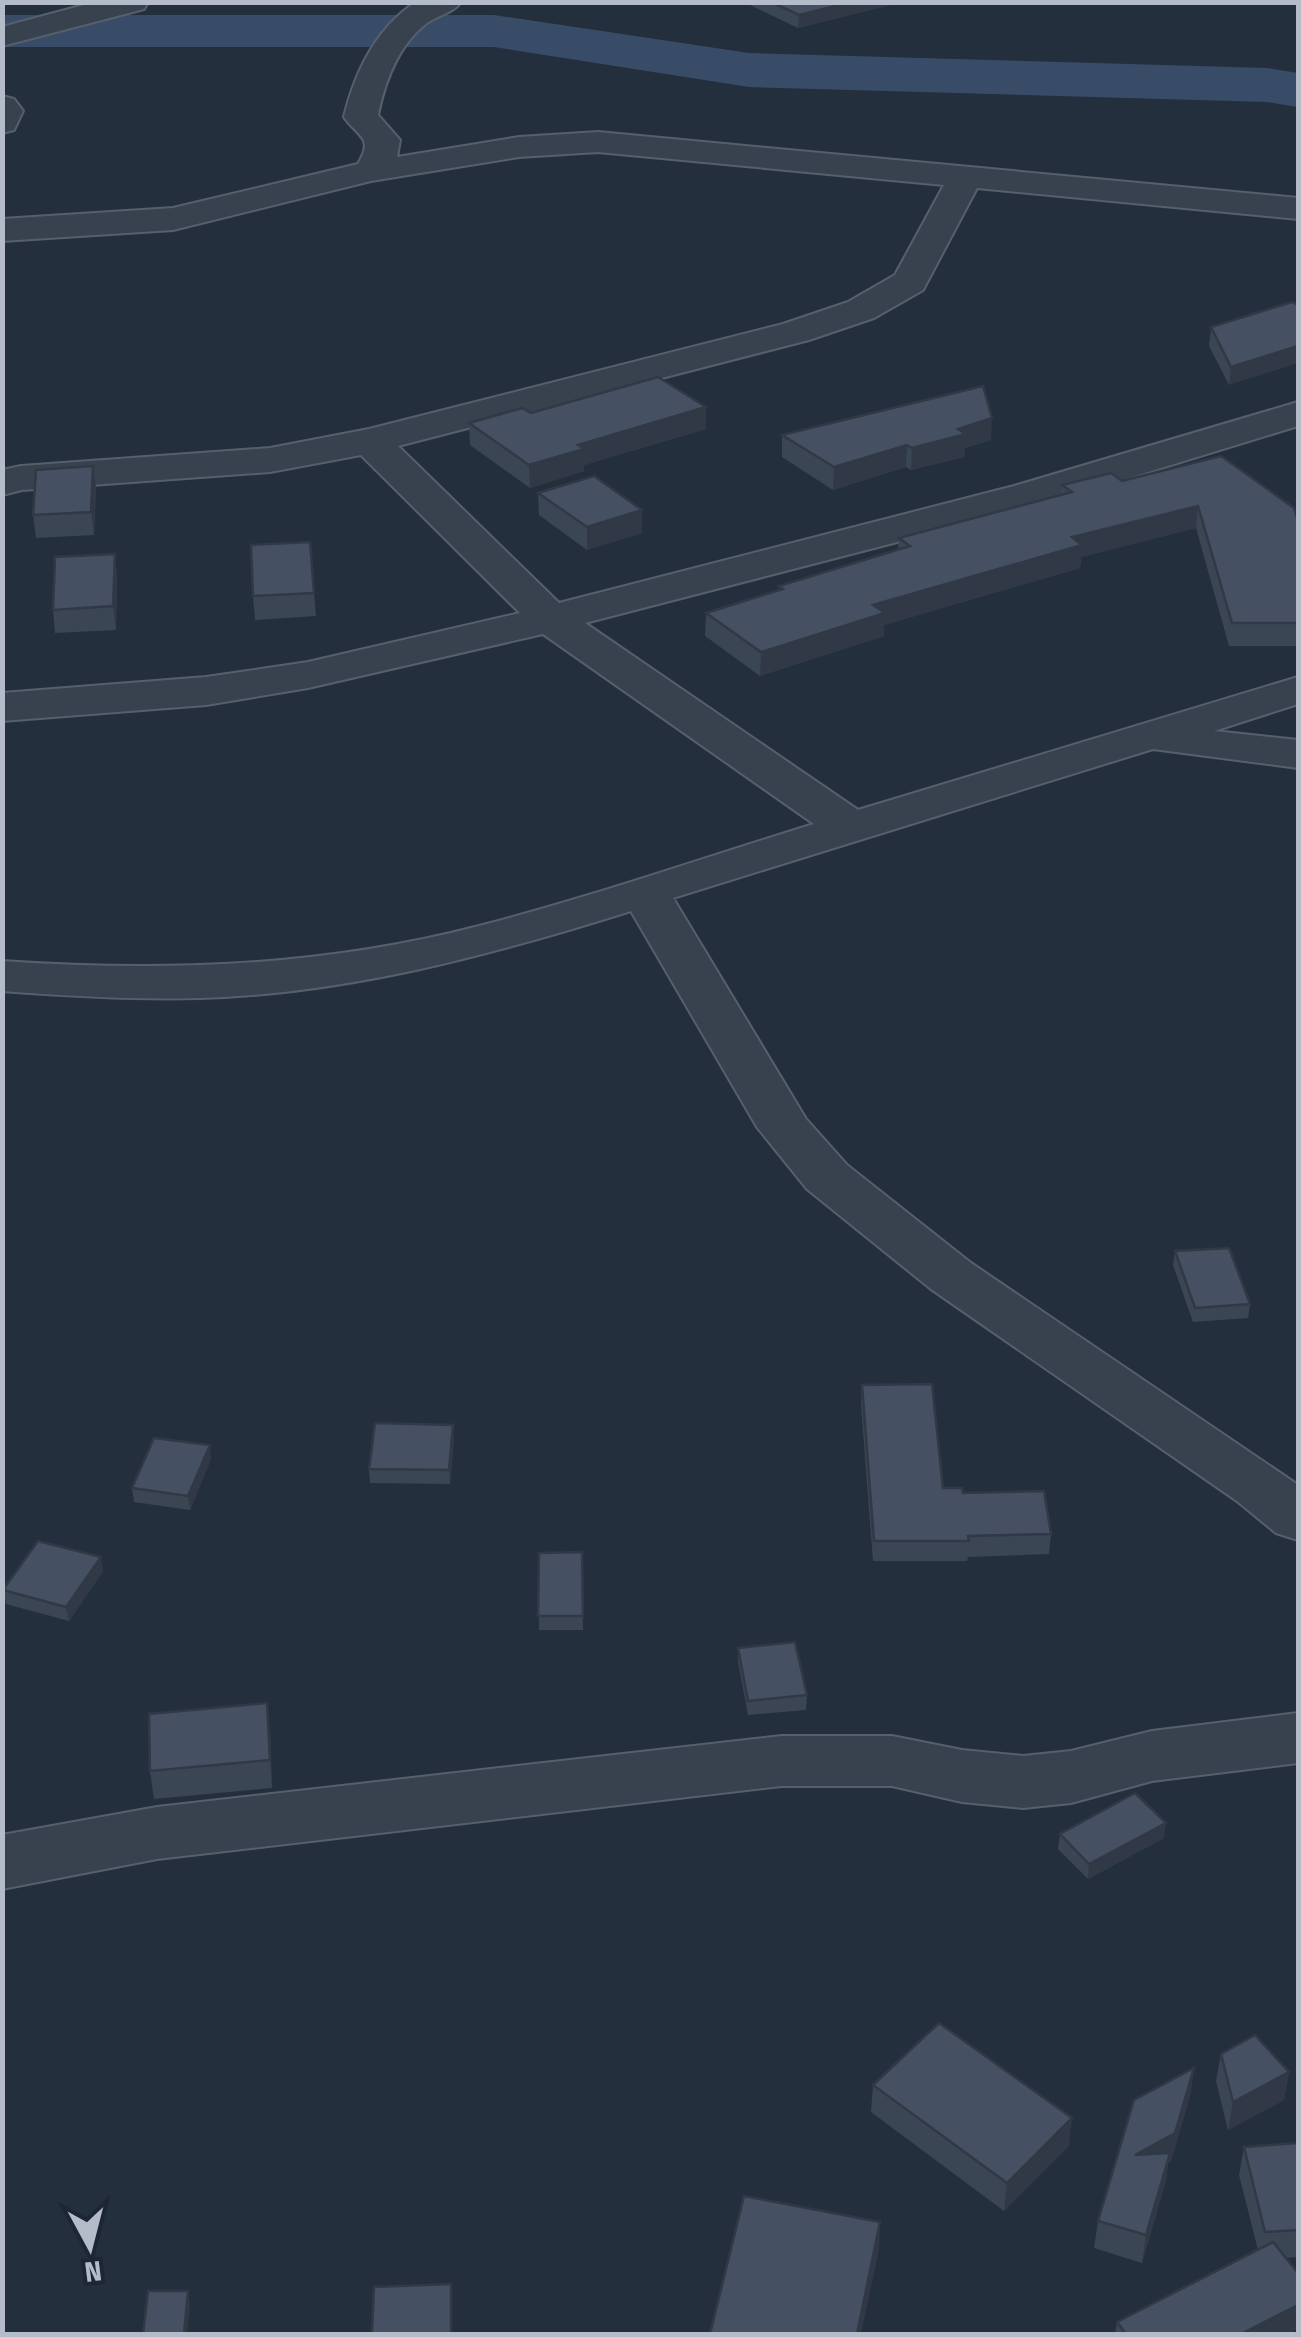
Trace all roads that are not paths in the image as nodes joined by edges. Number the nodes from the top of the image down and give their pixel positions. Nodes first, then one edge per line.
1 (133, 2) edge
2 (446, 2) edge
3 (2, 37) edge
4 (2, 106) edge
5 (2, 122) edge
6 (371, 170) junction
7 (966, 176) junction
8 (1298, 208) edge
9 (2, 230) edge
10 (1298, 414) edge
11 (370, 441) junction
12 (2, 483) edge
13 (550, 619) junction
14 (1298, 690) edge
15 (2, 707) edge
16 (1142, 737) junction
17 (1298, 754) edge
18 (850, 827) junction
19 (645, 894) junction
20 (2, 976) edge
21 (1298, 1518) edge
22 (1298, 1738) edge
23 (2, 1862) edge

1 - 3 street
2 - 6 street
4 - 5 street
6 - 7 street
6 - 9 street
7 - 8 street
7 - 11 street
10 - 13 street
11 - 12 street
11 - 13 street
13 - 15 street
13 - 18 street
14 - 16 street
16 - 17 street
16 - 18 street
18 - 19 street
19 - 20 street
19 - 21 street
22 - 23 street

